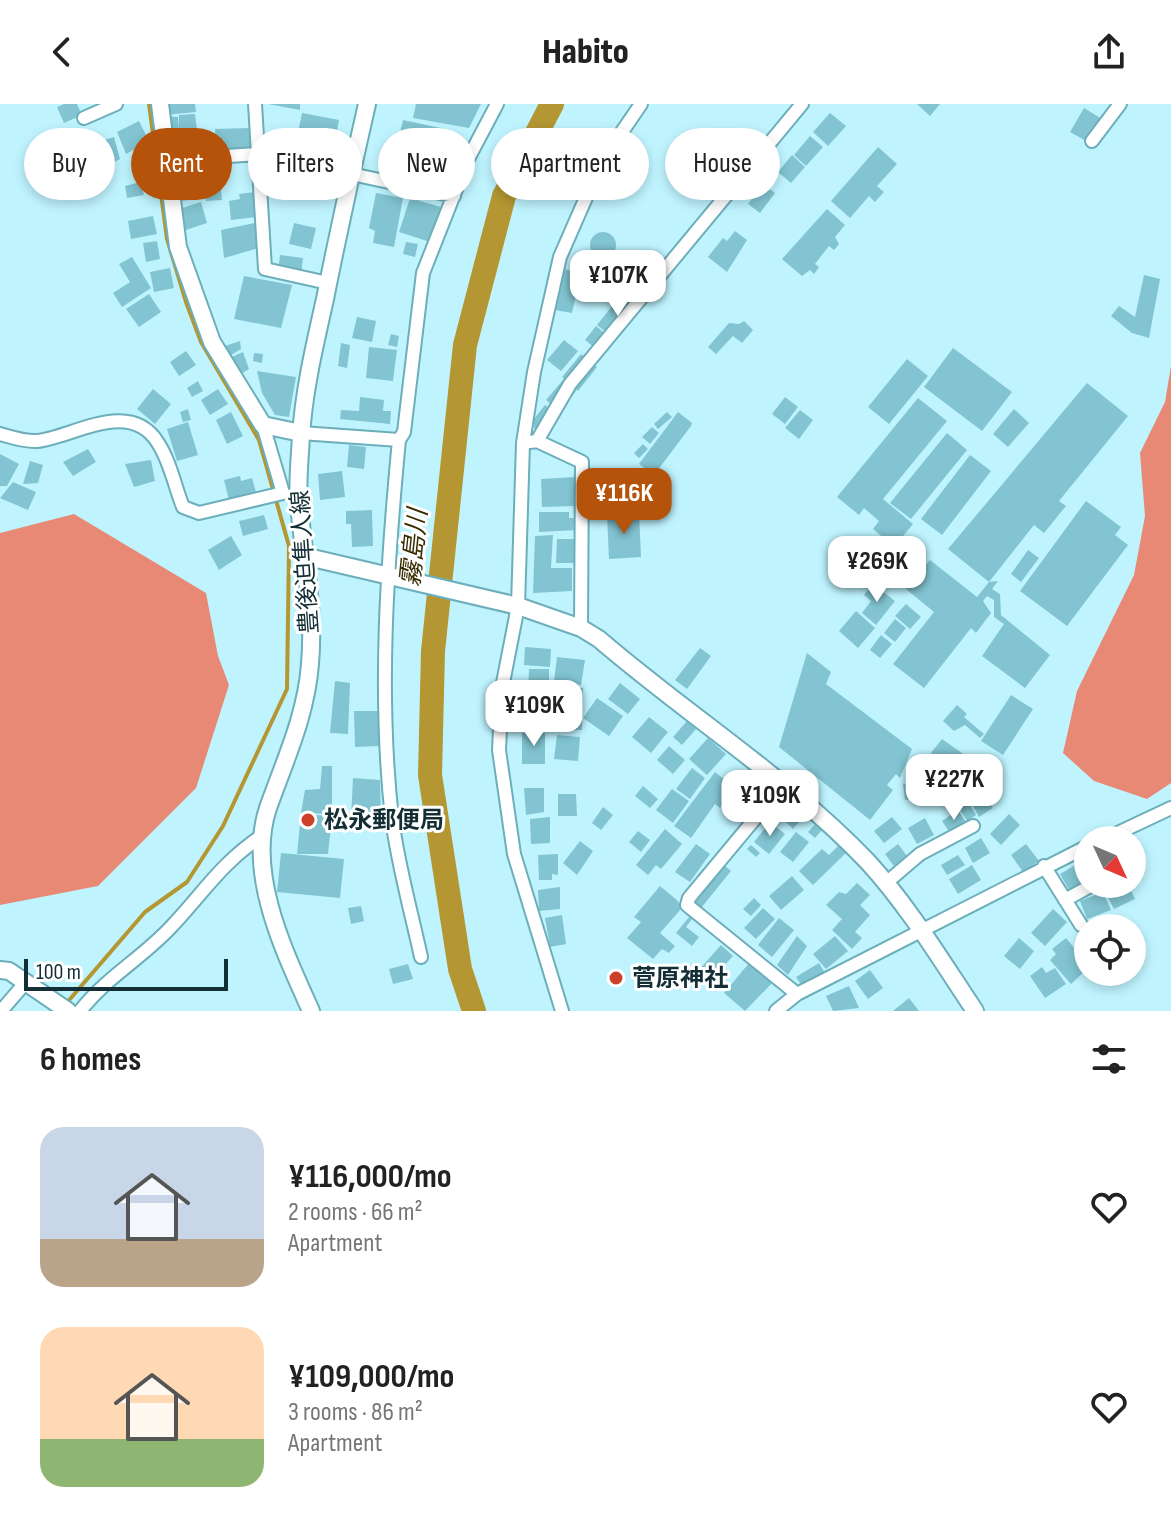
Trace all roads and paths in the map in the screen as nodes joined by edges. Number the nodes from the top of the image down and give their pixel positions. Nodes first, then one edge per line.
1 (116, 104) edge
2 (160, 104) edge
3 (255, 104) edge
4 (367, 104) edge
5 (497, 104) edge
6 (641, 104) edge
7 (802, 104) edge
8 (1120, 104) edge
9 (84, 118) dead end
10 (163, 128) edge
11 (256, 128) edge
12 (362, 128) edge
13 (1092, 141) dead end
14 (475, 151) edge
15 (173, 200) edge
16 (261, 200) edge
17 (346, 200) edge
18 (452, 200) edge
19 (328, 283) junction
20 (263, 425) junction
21 (301, 433) junction
22 (0, 434) edge
23 (399, 440) junction
24 (537, 441) junction
25 (523, 443) junction
26 (308, 557) junction
27 (386, 577) junction
28 (518, 606) junction
29 (581, 628) junction
30 (783, 785) junction
31 (1171, 808) edge
32 (973, 826) dead end
33 (1133, 826) edge
34 (263, 835) junction
35 (1074, 852) edge
36 (1044, 866) junction
37 (886, 883) junction
38 (1074, 895) edge
39 (1065, 900) junction
40 (1074, 914) edge
41 (921, 930) junction
42 (421, 957) dead end
43 (0, 970) edge
44 (26, 982) junction
45 (797, 994) junction
46 (62, 1007) edge
47 (1, 1011) edge
48 (80, 1011) edge
49 (311, 1011) edge
50 (562, 1011) edge
51 (776, 1011) edge
52 (975, 1011) edge

1 - 9 street
2 - 10 street
3 - 11 street
4 - 12 street, 豊後迫隼人線
5 - 14 street
6 - 25 street
7 - 24 street
8 - 13 street
15 - 20 street
16 - 19 street
17 - 19 street, 豊後迫隼人線
18 - 23 street
19 - 21 street, 豊後迫隼人線
20 - 21 street
20 - 22 street
21 - 23 street
21 - 26 street, 豊後迫隼人線
23 - 27 street
24 - 25 street
24 - 29 street
25 - 28 street
26 - 27 street
26 - 34 street, 豊後迫隼人線
27 - 28 street
27 - 42 street
28 - 29 street
28 - 50 street
29 - 30 street
30 - 37 street
30 - 45 street
31 - 33 street
32 - 37 street
34 - 48 street
34 - 49 street, 豊後迫隼人線
35 - 36 street
36 - 39 street
36 - 41 street
37 - 41 street
38 - 39 street
39 - 40 street
41 - 45 street
41 - 52 street
43 - 44 street
44 - 46 street
44 - 47 street
45 - 51 street

